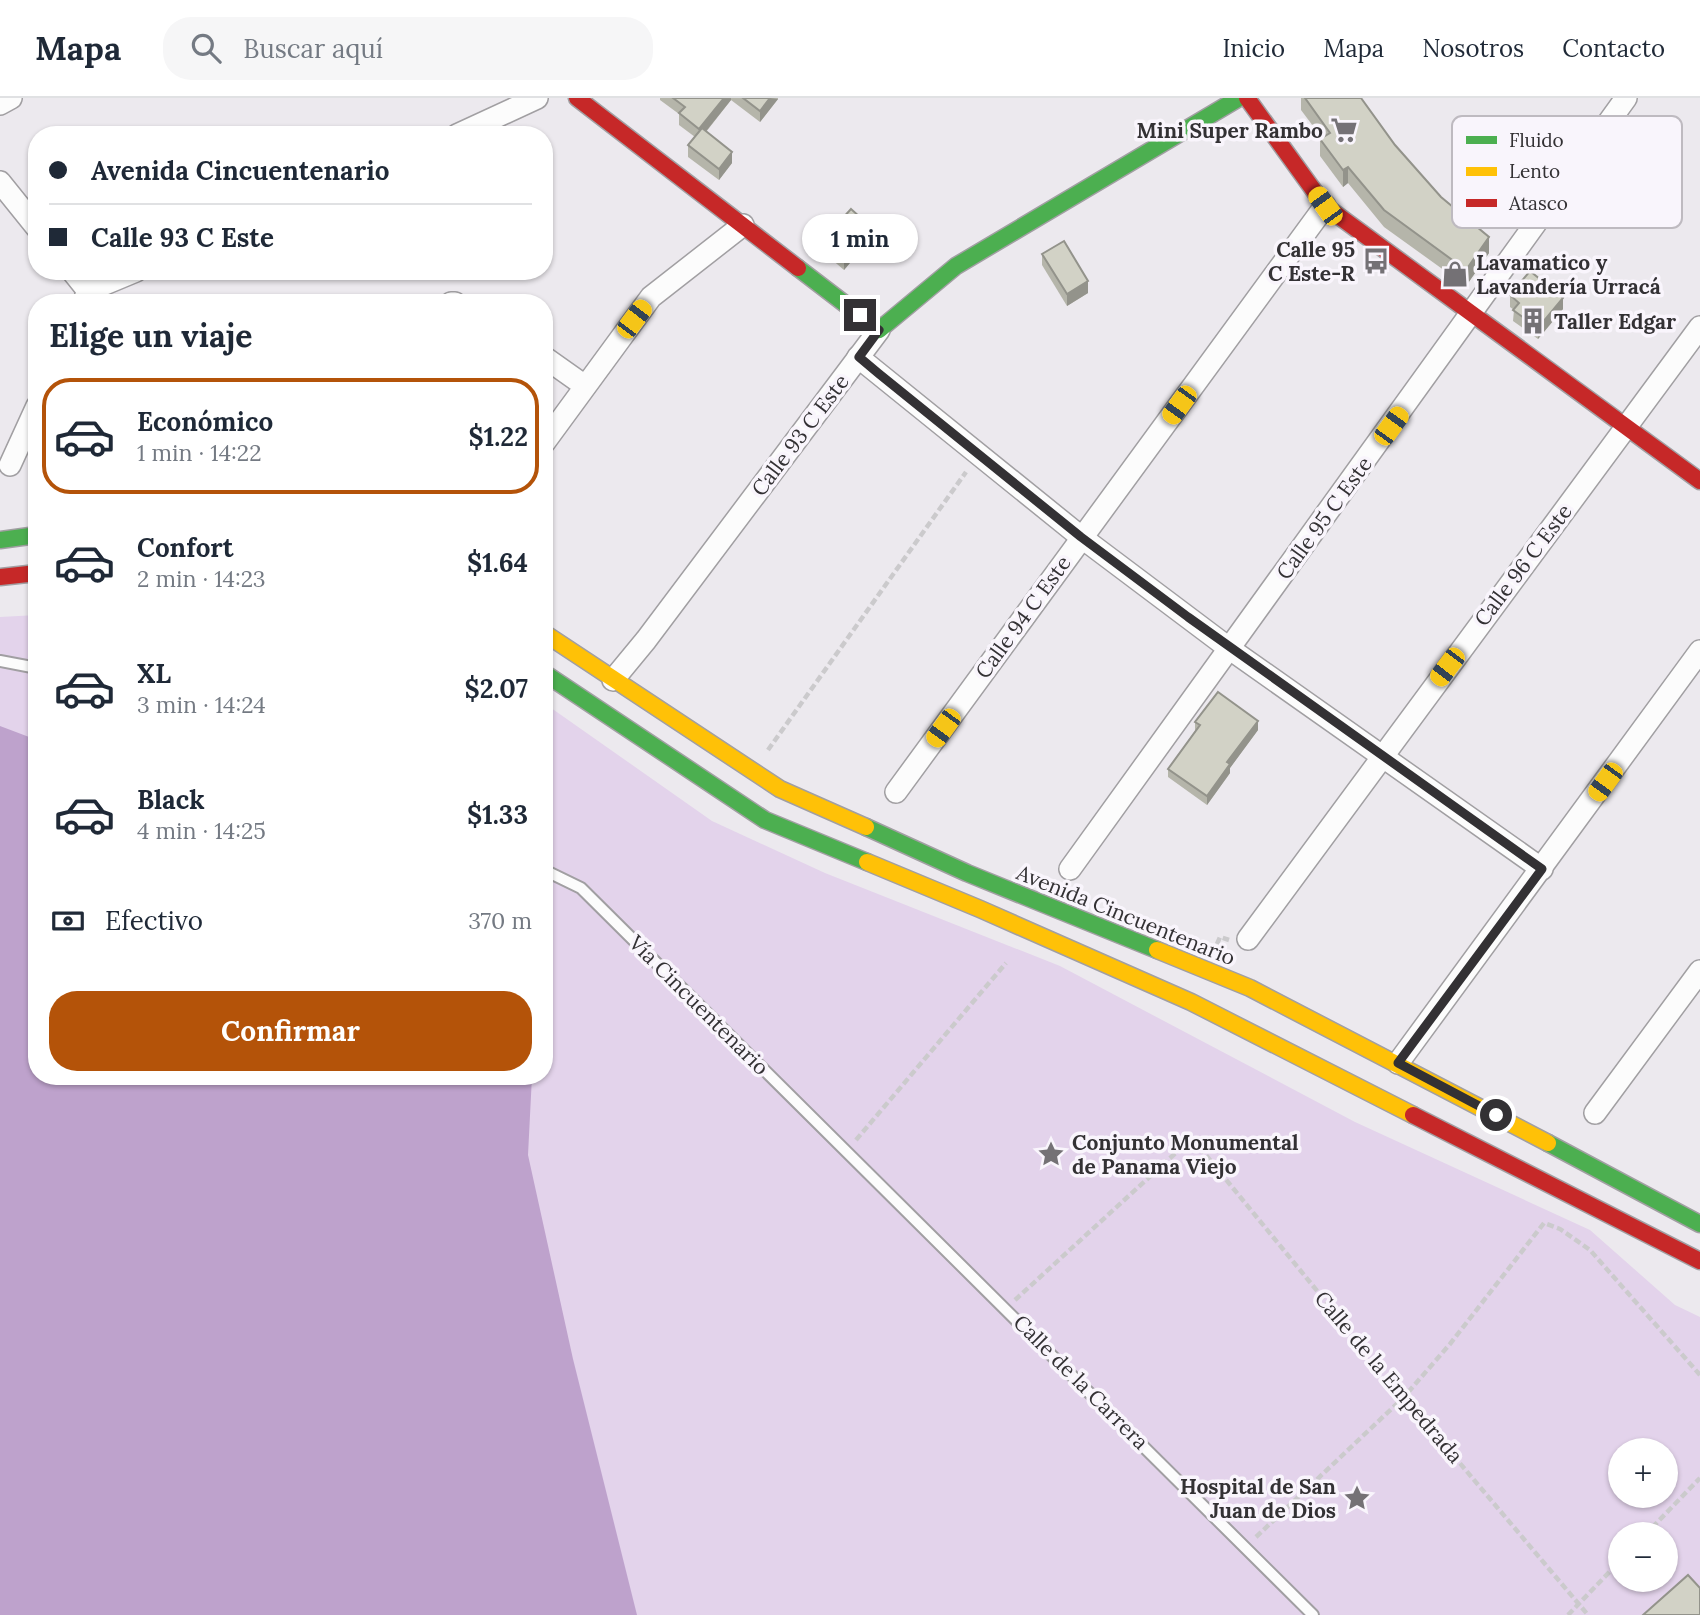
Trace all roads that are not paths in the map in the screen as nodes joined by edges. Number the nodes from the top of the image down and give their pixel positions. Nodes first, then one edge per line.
1 (12, 98) edge
2 (537, 98) edge
3 (577, 98) edge
4 (1239, 98) edge
5 (1247, 98) edge
6 (1626, 98) edge
7 (0, 104) edge
8 (1613, 116) edge
9 (476, 126) edge
10 (0, 182) edge
11 (1325, 206) junction
12 (28, 217) edge
13 (743, 225) junction
14 (1533, 228) edge
15 (118, 280) edge
16 (91, 294) edge
17 (1471, 314) junction
18 (1700, 327) edge
19 (879, 330) junction
20 (859, 357) junction
21 (553, 363) edge
22 (585, 386) junction
23 (28, 426) edge
24 (1626, 426) junction
25 (553, 430) edge
26 (10, 465) dead end
27 (1700, 481) edge
28 (28, 535) edge
29 (1081, 537) junction
30 (0, 540) edge
31 (28, 574) edge
32 (0, 577) edge
33 (553, 639) edge
34 (1230, 649) junction
35 (1700, 651) edge
36 (0, 661) edge
37 (28, 666) edge
38 (553, 679) edge
39 (613, 680) junction
40 (1382, 754) junction
41 (896, 792) dead end
42 (1070, 869) dead end
43 (1542, 869) junction
44 (553, 874) edge
45 (1248, 939) dead end
46 (1700, 971) edge
47 (1398, 1063) junction
48 (1595, 1113) dead end
49 (846, 1151) joint
50 (1700, 1224) edge
51 (1700, 1261) edge
52 (1313, 1615) edge

1 - 7 street
2 - 9 street
3 - 13 main road
4 - 19 main road, Calle 93 C Este
5 - 11 main road
6 - 8 street, Calle 95 C Este
10 - 12 street
11 - 17 main road
11 - 29 street, Calle 94 C Este
13 - 19 main road
13 - 22 street
14 - 17 street, Calle 95 C Este
15 - 16 street
17 - 24 main road
17 - 34 street, Calle 95 C Este
18 - 24 street, Calle 96 C Este
19 - 20 street, Calle 93 C Este
20 - 29 street
20 - 39 street, Calle 93 C Este
21 - 22 street
22 - 25 street
23 - 26 street
24 - 27 main road
24 - 40 street, Calle 96 C Este
28 - 30 main road
29 - 34 street
29 - 41 street, Calle 94 C Este
31 - 32 main road
33 - 39 main road, Avenida Cincuentenario
34 - 40 street
34 - 42 street, Calle 95 C Este
35 - 43 street
36 - 37 lane
38 - 51 main road
39 - 47 main road, Avenida Cincuentenario
40 - 43 street
40 - 45 street, Calle 96 C Este
43 - 47 street
44 - 49 lane, Vía Cincuentenario
46 - 48 street
47 - 50 main road, Avenida Cincuentenario
49 - 52 lane, Calle de la Carrera

